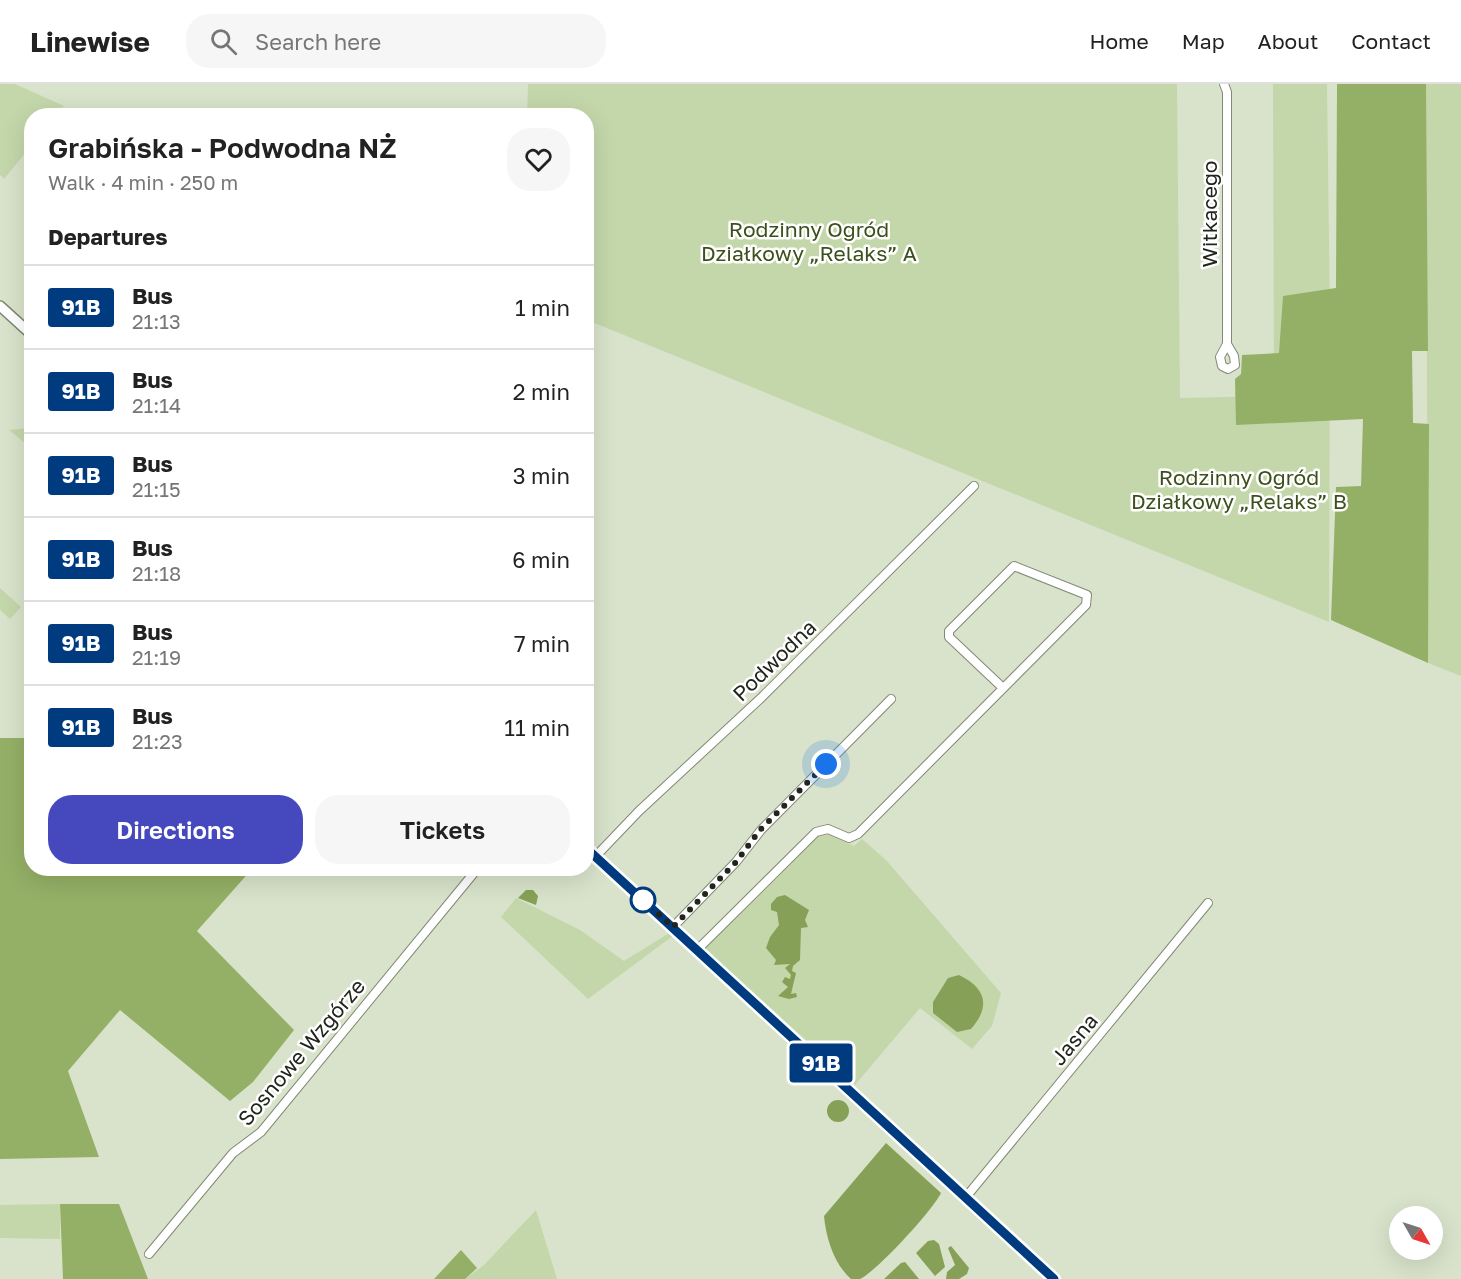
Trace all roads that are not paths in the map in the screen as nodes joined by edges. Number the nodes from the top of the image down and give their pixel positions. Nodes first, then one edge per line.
1 (1224, 84) edge
2 (0, 306) edge
3 (24, 327) edge
4 (1227, 344) dead end
5 (974, 486) dead end
6 (1003, 688) junction
7 (891, 699) dead end
8 (596, 856) joint
9 (471, 876) edge
10 (1208, 903) dead end
11 (673, 927) junction
12 (697, 950) junction
13 (966, 1197) junction
14 (149, 1254) dead end
15 (1054, 1279) edge

1 - 4 street, Witkacego
2 - 3 street
5 - 8 street, Podwodna
6 - 6 street
6 - 12 street
7 - 11 street
8 - 11 street
9 - 14 street, Sosnowe Wzgórze
10 - 13 street, Jasna
11 - 12 street
12 - 13 street
13 - 15 street

